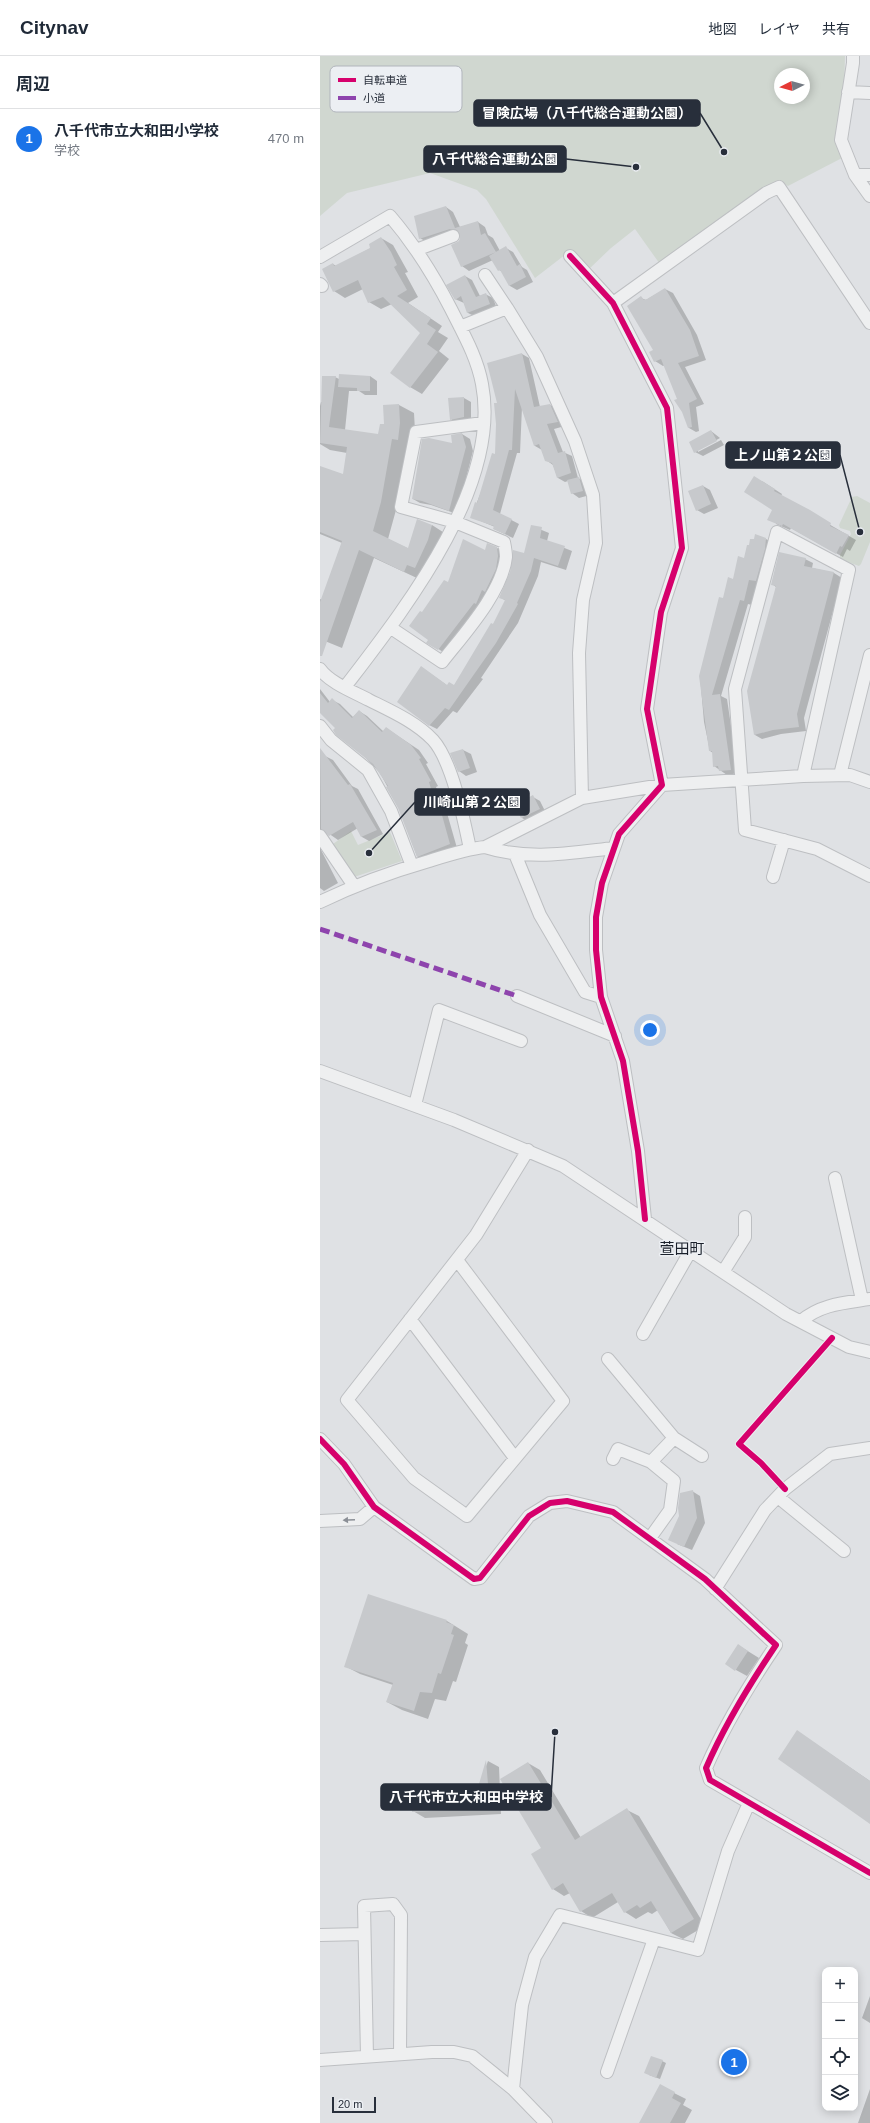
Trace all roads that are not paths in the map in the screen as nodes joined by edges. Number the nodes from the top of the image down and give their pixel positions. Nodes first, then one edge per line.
1 (853, 56) edge
2 (848, 92) junction
3 (870, 93) edge
4 (855, 175) junction
5 (870, 175) edge
6 (870, 196) edge
7 (453, 236) dead end
8 (416, 250) junction
9 (570, 256) dead end
10 (320, 257) edge
11 (485, 275) dead end
12 (613, 303) junction
13 (507, 308) junction
14 (870, 323) edge
15 (460, 327) junction
16 (484, 423) junction
17 (455, 522) junction
18 (390, 628) junction
19 (870, 655) edge
20 (320, 669) edge
21 (345, 687) junction
22 (320, 726) edge
23 (840, 775) junction
24 (803, 776) junction
25 (743, 780) junction
26 (870, 782) edge
27 (662, 785) junction
28 (582, 798) junction
29 (320, 836) edge
30 (784, 840) junction
31 (486, 847) junction
32 (614, 848) junction
33 (470, 849) junction
34 (515, 854) junction
35 (412, 866) junction
36 (870, 876) edge
37 (773, 877) dead end
38 (354, 886) junction
39 (320, 902) edge
40 (517, 996) dead end
41 (601, 997) junction
42 (615, 1036) junction
43 (521, 1041) dead end
44 (320, 1071) edge
45 (415, 1105) junction
46 (528, 1150) junction
47 (835, 1178) dead end
48 (745, 1217) dead end
49 (645, 1219) junction
50 (690, 1250) junction
51 (457, 1260) junction
52 (723, 1272) junction
53 (866, 1299) edge
54 (410, 1319) junction
55 (801, 1321) junction
56 (643, 1334) dead end
57 (870, 1352) edge
58 (608, 1359) dead end
59 (674, 1438) junction
60 (320, 1439) edge
61 (870, 1448) edge
62 (617, 1449) dead end
63 (702, 1456) dead end
64 (516, 1458) junction
65 (651, 1462) junction
66 (778, 1497) junction
67 (374, 1507) junction
68 (320, 1521) edge
69 (650, 1538) junction
70 (844, 1551) dead end
71 (715, 1588) junction
72 (749, 1803) junction
73 (870, 1873) edge
74 (364, 1934) junction
75 (320, 1935) edge
76 (654, 1939) junction
77 (400, 2054) junction
78 (367, 2057) junction
79 (320, 2060) edge
80 (607, 2072) dead end
81 (513, 2089) junction
82 (546, 2123) edge

1 - 2 street
2 - 3 street
2 - 4 street
4 - 5 street
4 - 6 street
7 - 8 street
8 - 10 street
8 - 15 street
9 - 12 street
11 - 13 street
12 - 14 street
12 - 27 street
13 - 15 street
13 - 28 street
15 - 16 street
16 - 17 street
16 - 17 street
17 - 18 street
17 - 18 street
18 - 21 street
19 - 23 street
20 - 21 street
21 - 33 street
22 - 35 street
23 - 24 street
23 - 26 street
24 - 25 street
24 - 25 street
25 - 27 street
25 - 30 street
27 - 28 street
27 - 32 street
28 - 31 street
29 - 38 street
30 - 36 street
30 - 37 street
31 - 33 street
31 - 34 street
32 - 34 street
32 - 41 street
33 - 35 street
34 - 41 street
35 - 38 street
38 - 39 street
40 - 42 street
41 - 42 street
42 - 49 street
43 - 45 street
44 - 45 street
45 - 46 street
46 - 49 street
46 - 51 street
47 - 53 street
48 - 52 street
49 - 50 street
50 - 52 street
50 - 56 street
51 - 54 street
51 - 64 street
52 - 55 street
53 - 55 street
54 - 64 street
54 - 64 street
55 - 57 street
58 - 59 street
59 - 63 street
59 - 65 street
60 - 67 street
61 - 66 street
62 - 65 street
65 - 69 street
66 - 70 street
66 - 71 street
67 -> 68 street
67 - 69 street
69 - 71 street
71 - 72 street
72 - 73 street
72 - 76 street
74 - 75 street
74 - 77 street
74 - 78 street
76 - 80 street
76 - 81 street
77 - 78 street
77 - 81 street
78 - 79 street
81 - 82 street

